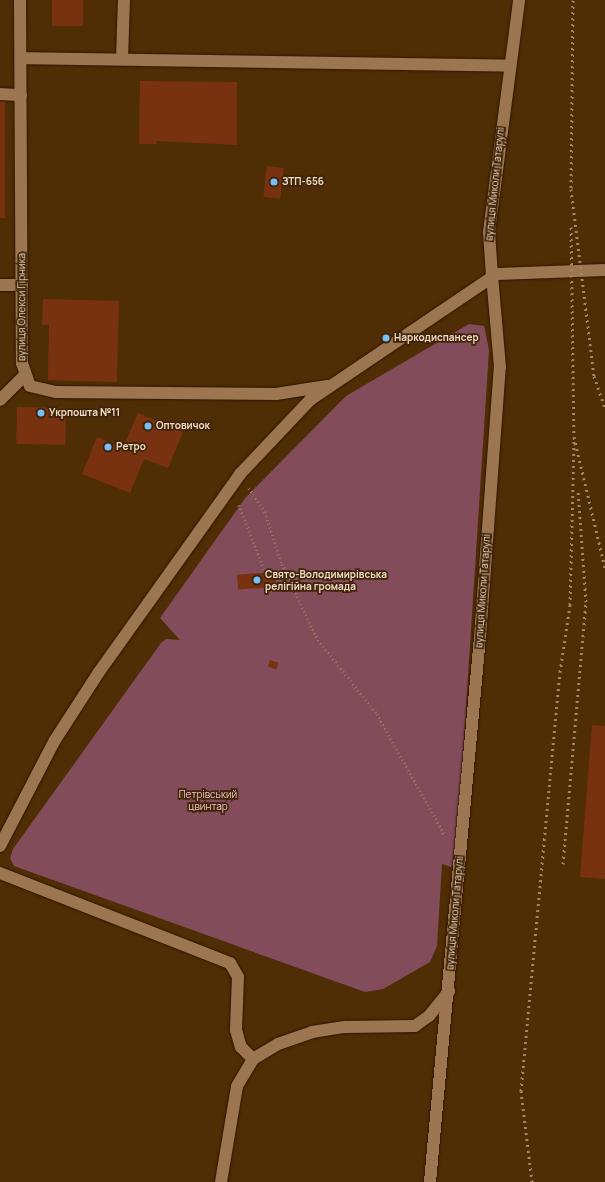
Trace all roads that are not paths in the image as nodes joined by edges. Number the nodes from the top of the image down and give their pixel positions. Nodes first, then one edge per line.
1 (20, 0) edge
2 (124, 0) edge
3 (519, 0) edge
4 (21, 58) junction
5 (122, 59) junction
6 (510, 66) junction
7 (0, 94) edge
8 (22, 96) junction
9 (605, 270) edge
10 (492, 276) junction
11 (0, 285) edge
12 (22, 285) junction
13 (24, 376) junction
14 (327, 386) junction
15 (0, 400) edge
16 (0, 846) edge
17 (0, 873) edge
18 (449, 991) junction
19 (253, 1059) junction
20 (221, 1182) edge
21 (430, 1182) edge

1 - 4 street, вулиця Олекси Гірника
2 - 5 street
3 - 6 street, вулиця Миколи Татарулі
4 - 5 street
4 - 8 street, вулиця Олекси Гірника
5 - 6 street
6 - 10 street, вулиця Миколи Татарулі
7 - 8 street
8 - 12 street, вулиця Олекси Гірника
9 - 10 street
10 - 14 street
10 - 18 street, вулиця Миколи Татарулі
11 - 12 street
12 - 13 street, вулиця Олекси Гірника
13 - 14 street, вулиця Олекси Гірника
13 - 15 street
14 - 16 street
17 - 19 street
18 - 19 street
18 - 21 street, вулиця Миколи Татарулі
19 - 20 street

